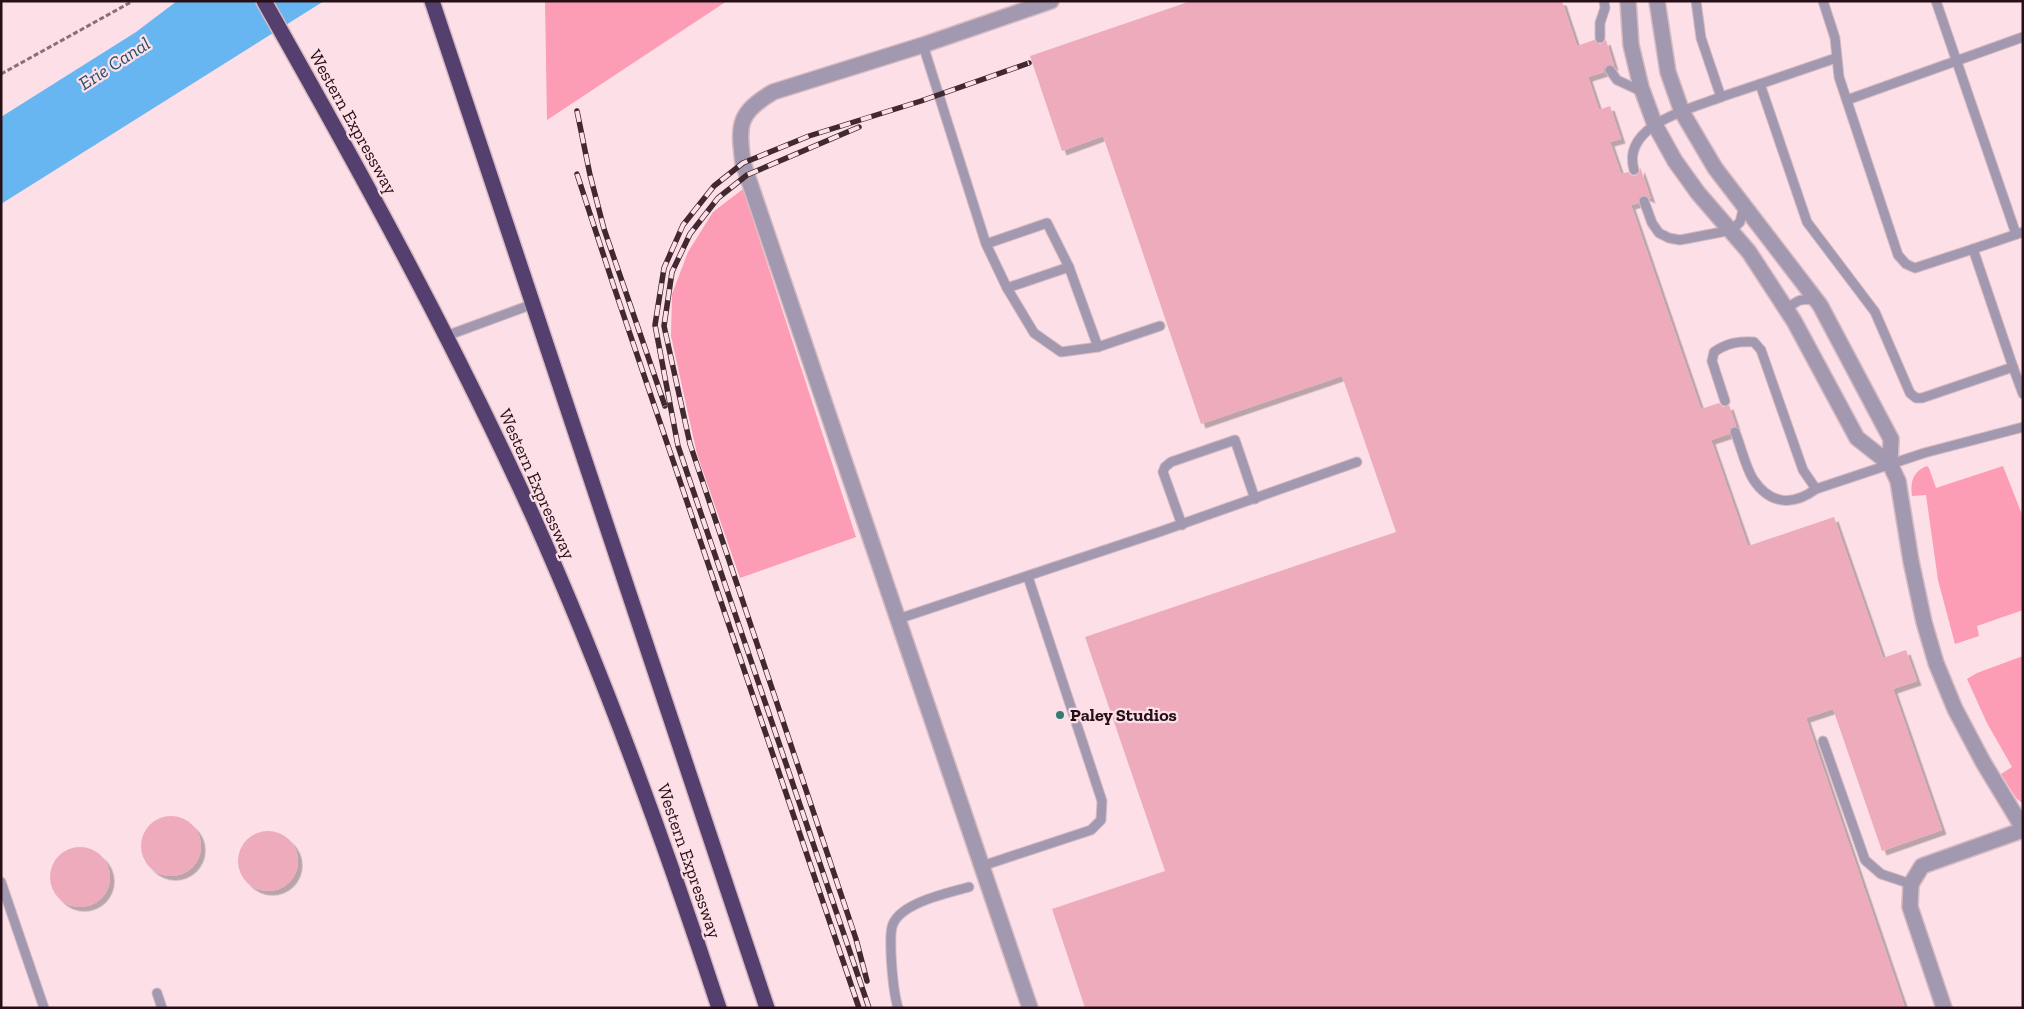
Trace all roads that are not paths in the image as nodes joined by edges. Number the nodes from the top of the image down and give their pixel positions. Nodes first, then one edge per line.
1 (264, 1) edge
2 (432, 1) edge
3 (1051, 1) edge
4 (1604, 1) edge
5 (1628, 1) edge
6 (1657, 1) edge
7 (1696, 1) edge
8 (1823, 1) edge
9 (1936, 1) edge
10 (2023, 37) edge
11 (1600, 38) dead end
12 (923, 45) junction
13 (1836, 58) junction
14 (1957, 61) junction
15 (1610, 70) dead end
16 (1760, 84) junction
17 (1643, 92) junction
18 (1721, 97) junction
19 (1847, 100) junction
20 (1682, 112) junction
21 (1655, 125) junction
22 (1634, 170) dead end
23 (1644, 201) dead end
24 (1744, 206) junction
25 (1732, 230) junction
26 (2019, 233) edge
27 (986, 244) junction
28 (1973, 248) junction
29 (1070, 267) junction
30 (1007, 288) junction
31 (1817, 302) junction
32 (533, 304) junction
33 (1787, 310) junction
34 (1160, 326) dead end
35 (446, 336) junction
36 (1098, 347) junction
37 (2013, 367) junction
38 (2023, 394) edge
39 (1725, 401) dead end
40 (2023, 427) edge
41 (1735, 432) dead end
42 (1357, 462) dead end
43 (1890, 464) junction
44 (1816, 488) junction
45 (1255, 499) junction
46 (1182, 525) junction
47 (1028, 577) junction
48 (898, 619) junction
49 (1823, 741) dead end
50 (2023, 829) edge
51 (982, 866) junction
52 (1, 882) edge
53 (1911, 884) junction
54 (969, 887) dead end
55 (157, 993) dead end
56 (44, 1008) edge
57 (162, 1008) edge
58 (719, 1008) edge
59 (767, 1008) edge
60 (898, 1008) edge
61 (1030, 1008) edge
62 (1944, 1008) edge

1 - 35 highway, Western Expressway
2 - 32 highway, Western Expressway
3 - 12 street
4 - 11 lane
5 - 17 street
6 - 20 street
7 - 18 lane
8 - 13 lane
9 - 14 lane
10 - 14 lane
12 - 27 lane
12 - 48 street
13 - 16 lane
13 - 19 lane
14 - 19 lane
14 - 26 lane
15 - 17 lane
16 - 18 lane
16 - 37 lane
17 - 21 street
18 - 20 lane
19 - 28 lane
20 - 21 lane
20 - 24 street
21 - 22 lane
21 - 25 street
23 - 25 lane
24 - 25 lane
24 - 31 street
25 - 33 street
26 - 28 lane
27 - 29 lane
27 - 30 lane
28 - 37 lane
29 - 30 lane
29 - 36 lane
30 - 36 lane
31 - 33 lane
31 - 43 street
32 - 35 lane
32 - 59 highway, Western Expressway
33 - 43 street
34 - 36 lane
35 - 58 highway, Western Expressway
37 - 38 lane
39 - 44 lane
40 - 43 lane
41 - 44 lane
42 - 45 lane
43 - 44 lane
43 - 50 street
45 - 46 lane
45 - 46 lane
46 - 47 lane
47 - 48 lane
47 - 51 lane
48 - 51 street
49 - 53 lane
50 - 53 street
51 - 61 street
52 - 56 lane
53 - 62 street
54 - 60 lane
55 - 57 lane

